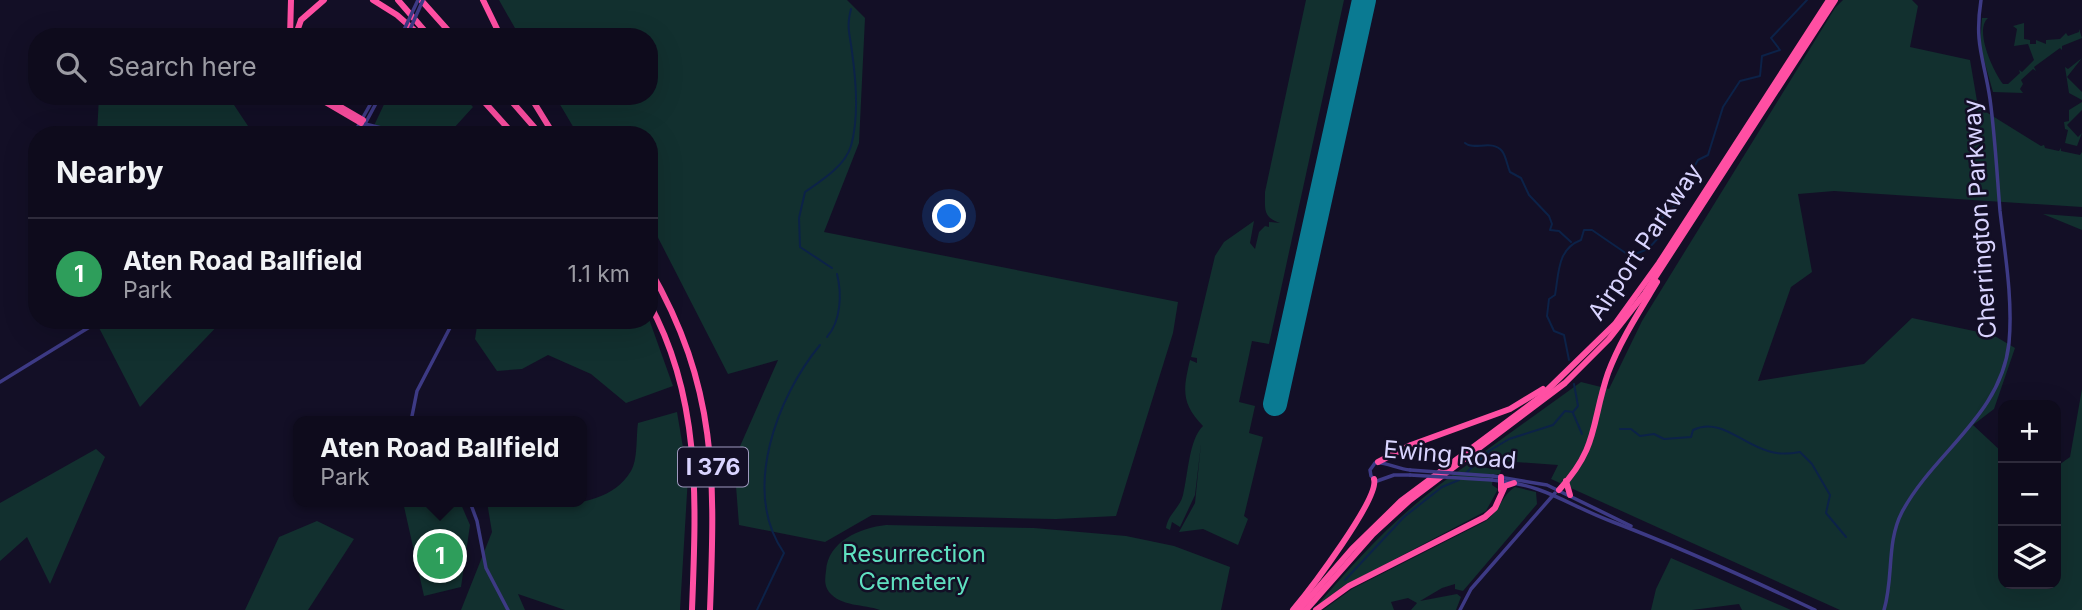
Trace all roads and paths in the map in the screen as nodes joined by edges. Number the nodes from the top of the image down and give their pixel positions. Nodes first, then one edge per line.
1 (291, 0) edge
2 (324, 0) edge
3 (373, 0) edge
4 (398, 0) edge
5 (421, 0) edge
6 (483, 0) edge
7 (1829, 0) edge
8 (1835, 0) edge
9 (1981, 0) edge
10 (292, 28) edge
11 (297, 28) edge
12 (409, 28) edge
13 (412, 28) edge
14 (422, 28) edge
15 (446, 28) edge
16 (496, 28) edge
17 (331, 105) edge
18 (336, 105) edge
19 (371, 105) edge
20 (374, 105) edge
21 (489, 105) edge
22 (515, 105) edge
23 (536, 105) edge
24 (363, 122) junction
25 (360, 126) edge
26 (362, 126) edge
27 (377, 126) edge
28 (508, 126) edge
29 (533, 126) edge
30 (548, 126) edge
31 (1685, 232) junction
32 (658, 282) edge
33 (658, 322) edge
34 (86, 329) edge
35 (449, 329) edge
36 (1573, 367) junction
37 (0, 382) edge
38 (412, 416) edge
39 (1378, 462) junction
40 (1410, 472) junction
41 (1497, 478) junction
42 (1374, 479) junction
43 (1566, 481) junction
44 (1514, 483) junction
45 (1557, 491) junction
46 (1501, 492) junction
47 (1570, 495) junction
48 (472, 507) edge
49 (1642, 532) junction
50 (508, 610) edge
51 (691, 610) edge
52 (710, 610) edge
53 (1293, 610) edge
54 (1299, 610) edge
55 (1306, 610) edge
56 (1317, 610) edge
57 (1460, 610) edge
58 (1815, 610) edge
59 (1884, 610) edge

1 - 10 highway
2 - 11 highway
3 - 13 highway
4 - 14 highway
5 - 12 street, bridge
5 - 15 highway
6 - 16 highway
7 - 36 highway, Airport Parkway
8 - 31 highway, Airport Parkway
9 - 59 street, Cherrington Parkway
17 - 24 highway
18 - 24 highway
19 - 24 street
20 - 24 street
21 - 28 highway
22 - 29 highway
23 - 30 highway
24 - 25 street
24 - 26 street
24 - 27 street
31 - 43 highway
31 - 55 highway, Airport Parkway
32 - 52 highway, I 376
33 - 51 highway, I 376
34 - 37 street
35 - 38 street
36 - 39 highway
36 - 54 highway, Airport Parkway
39 - 40 street, Ewing Road
39 - 42 street, Ewing Road
40 - 41 street, Ewing Road, bridge
40 - 42 street, Ewing Road
41 - 44 street, Ewing Road
41 - 45 street, Ewing Road
41 - 46 highway
42 - 53 highway
43 - 45 highway
43 - 47 highway
44 - 45 street, Ewing Road
44 - 46 highway
45 - 47 street, Ewing Road
45 - 49 street, Ewing Road
45 - 57 street
46 - 56 highway
47 - 49 street, Ewing Road
48 - 50 street
49 - 58 street, Ewing Road

